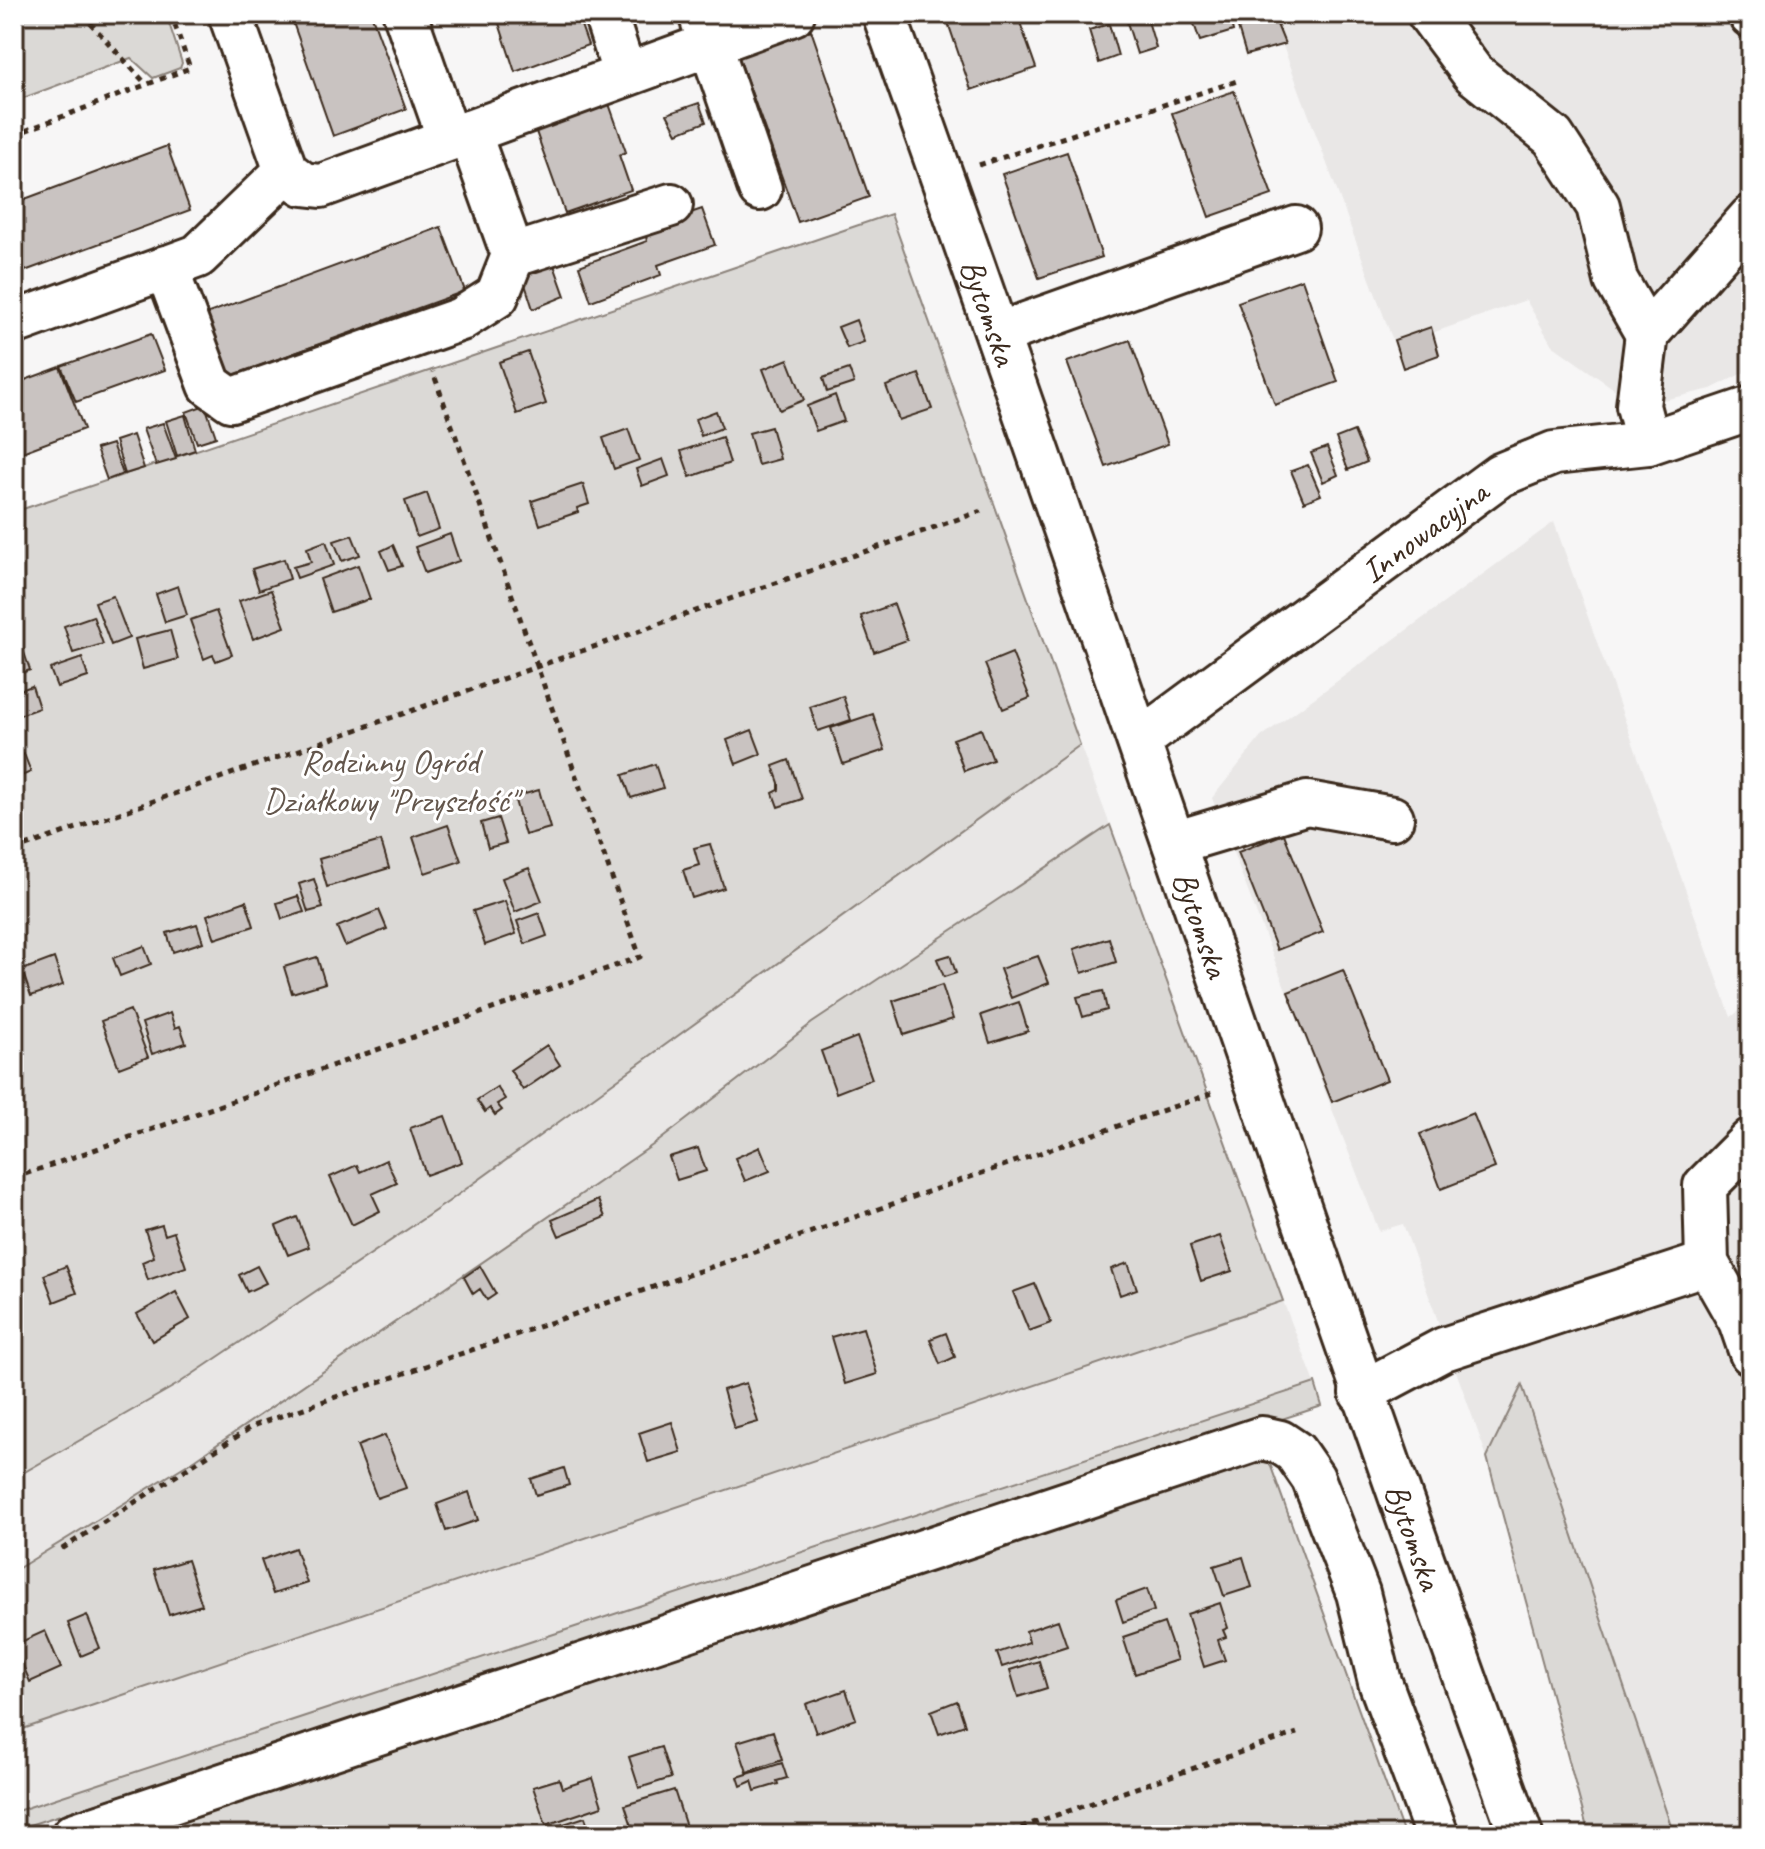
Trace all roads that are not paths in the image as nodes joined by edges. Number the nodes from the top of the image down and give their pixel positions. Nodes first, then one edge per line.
1 (230, 14) edge
2 (405, 14) edge
3 (605, 14) edge
4 (793, 14) edge
5 (884, 14) edge
6 (1429, 14) edge
7 (705, 29) edge
8 (625, 75) junction
9 (459, 136) junction
10 (286, 171) junction
11 (760, 189) dead end
12 (671, 205) dead end
13 (1751, 217) edge
14 (1296, 228) dead end
15 (516, 248) junction
16 (166, 267) junction
17 (14, 323) edge
18 (998, 334) junction
19 (1647, 334) junction
20 (1751, 408) edge
21 (1648, 443) junction
22 (1139, 741) junction
23 (1392, 818) dead end
24 (1174, 843) junction
25 (1751, 1140) edge
26 (1707, 1263) junction
27 (1751, 1353) edge
28 (1361, 1393) junction
29 (73, 1835) edge
30 (1437, 1835) edge
31 (1521, 1835) edge

1 - 10 street
2 - 9 street
3 - 8 street
4 - 7 street
5 - 18 street, Bytomska
6 - 19 street
7 - 8 street
7 - 11 street
8 - 9 street
9 - 10 street
9 - 15 street
10 - 16 street
12 - 15 street
13 - 19 street
14 - 18 street
15 - 16 street
16 - 17 street
18 - 22 street, Bytomska
19 - 21 street
20 - 21 street, Innowacyjna
21 - 22 street, Innowacyjna
22 - 24 street, Bytomska
23 - 24 street
24 - 28 street, Bytomska
25 - 26 street
26 - 27 street
26 - 28 street
28 - 31 street, Bytomska
29 - 30 street

